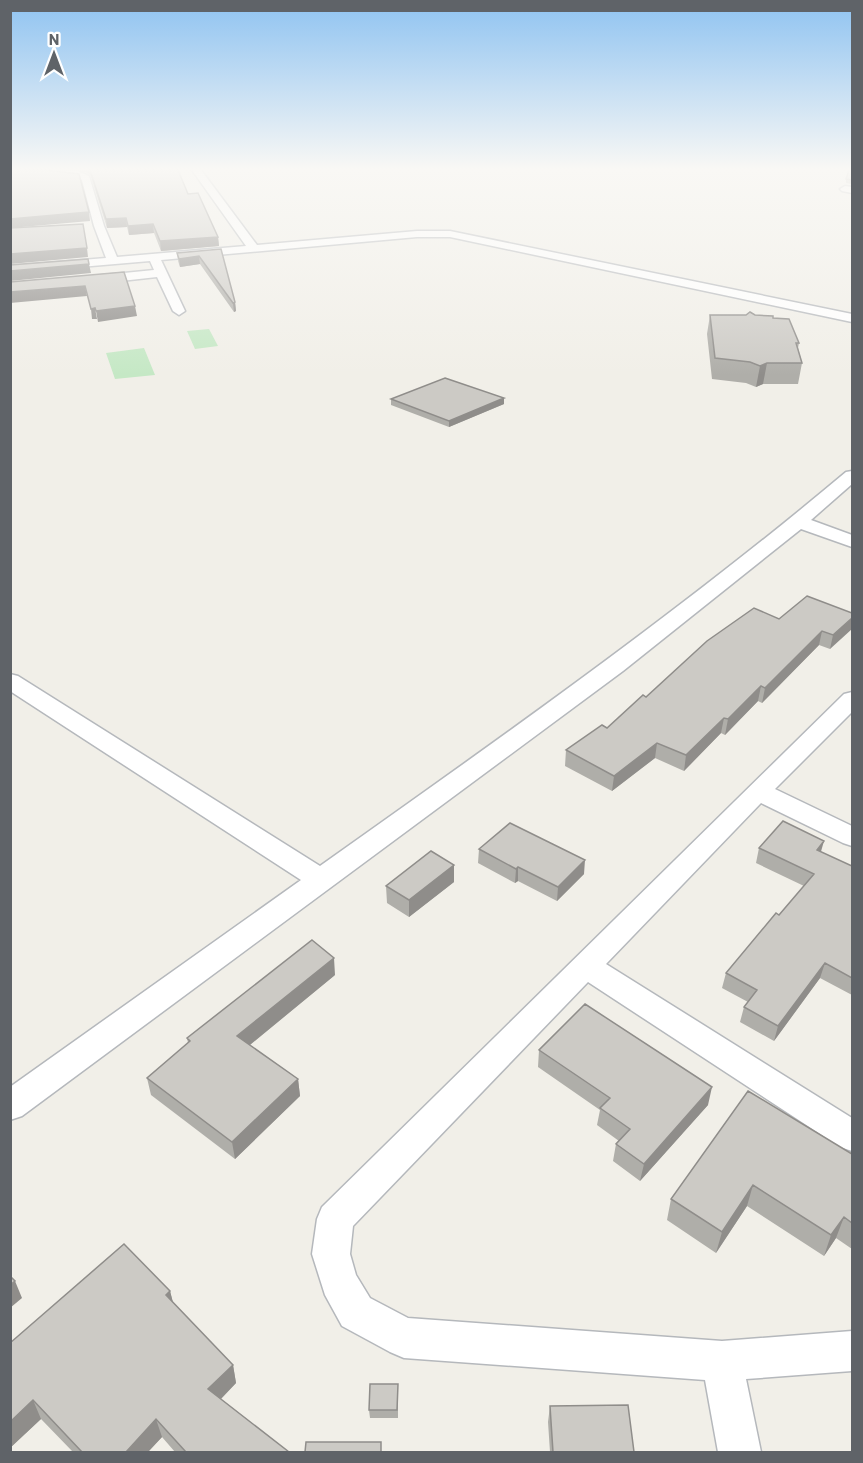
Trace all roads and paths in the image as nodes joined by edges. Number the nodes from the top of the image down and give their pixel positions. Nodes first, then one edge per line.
1 (100, 238) edge
2 (246, 238) edge
3 (371, 238) edge
4 (470, 238) edge
5 (254, 249) junction
6 (154, 257) junction
7 (113, 261) junction
8 (10, 270) edge
9 (161, 273) junction
10 (80, 281) edge
11 (179, 311) dead end
12 (852, 318) edge
13 (852, 476) edge
14 (798, 522) junction
15 (852, 541) edge
16 (10, 681) edge
17 (852, 699) edge
18 (758, 791) junction
19 (852, 837) edge
20 (320, 879) junction
21 (586, 966) junction
22 (10, 1106) edge
23 (852, 1136) edge
24 (852, 1351) edge
25 (722, 1361) junction
26 (739, 1452) edge

1 - 7 street
2 - 5 street
3 - 5 street
4 - 12 street
5 - 6 street
6 - 7 street
6 - 9 street
7 - 8 street
9 - 10 street
9 - 11 street
13 - 14 street
14 - 15 street
14 - 20 street
16 - 20 street
17 - 18 street
18 - 19 street
18 - 21 street
20 - 22 street
21 - 23 street
21 - 25 street
24 - 25 street
25 - 26 street

